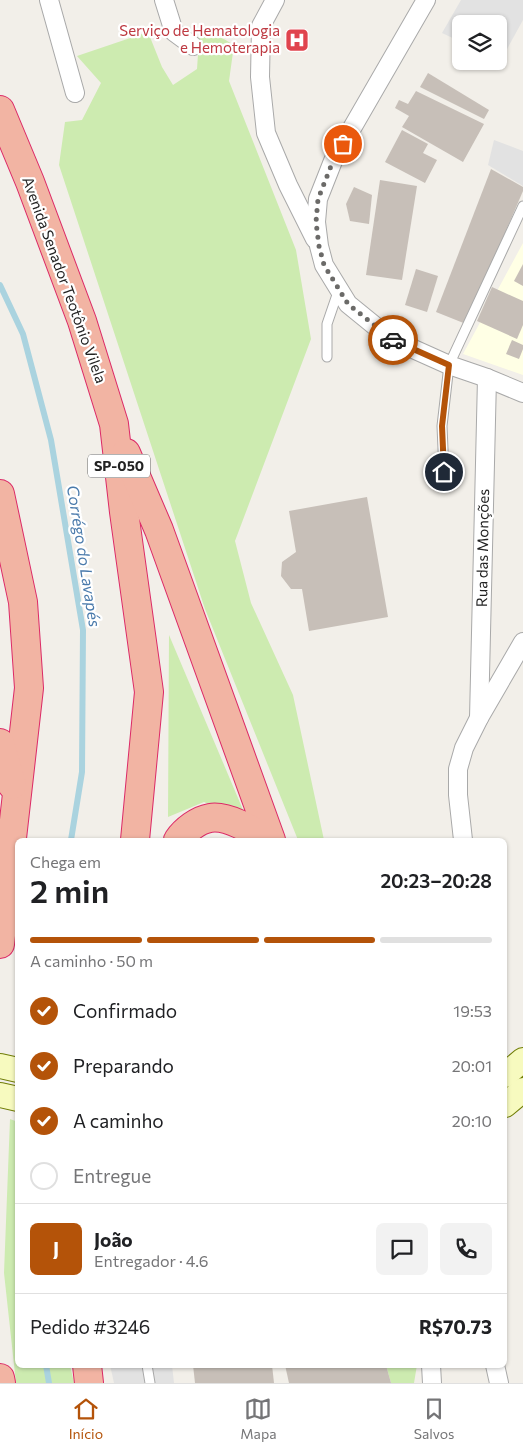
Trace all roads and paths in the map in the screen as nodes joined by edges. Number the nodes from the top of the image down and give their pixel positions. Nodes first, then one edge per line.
1 (49, 0) edge
2 (164, 0) edge
3 (274, 0) edge
4 (426, 0) edge
5 (192, 46) dead end
6 (75, 93) dead end
7 (0, 110) edge
8 (523, 206) edge
9 (319, 246) junction
10 (339, 289) junction
11 (326, 357) dead end
12 (449, 365) junction
13 (487, 378) junction
14 (523, 393) edge
15 (114, 424) junction
16 (444, 472) dead end
17 (0, 494) edge
18 (523, 642) edge
19 (479, 718) junction
20 (0, 743) edge
21 (16, 800) junction
22 (135, 838) edge
23 (179, 838) edge
24 (262, 838) edge
25 (270, 838) edge
26 (463, 838) edge
27 (0, 944) edge
28 (523, 1060) edge
29 (0, 1066) edge
30 (15, 1069) edge
31 (507, 1073) edge
32 (523, 1090) edge
33 (0, 1095) edge
34 (15, 1098) edge
35 (507, 1102) edge
36 (87, 1368) edge
37 (148, 1368) edge
38 (430, 1368) edge
39 (496, 1368) edge
40 (0, 1378) edge
41 (1, 1383) edge
42 (89, 1383) edge
43 (150, 1383) edge
44 (432, 1383) edge
45 (500, 1383) edge

1 - 6 street
2 - 5 street
3 - 9 street
4 - 9 street
7 - 15 highway, Avenida Senador Teotônio Vilela / SP-050
8 - 12 lane
9 - 10 street
10 - 11 lane
10 - 12 street
12 - 13 street
12 - 16 lane
13 - 14 street
13 - 19 street, Rua das Monções
15 - 22 highway, Avenida Senador Teotônio Vilela / SP-050
15 - 25 highway
17 - 21 highway
18 - 19 street, Rua das Monções
19 - 26 street, Rua das Monções
20 - 21 highway
21 - 27 highway
23 - 24 highway
28 - 31 main road
29 - 30 main road
32 - 35 main road
33 - 34 main road
36 - 42 highway
37 - 43 lane
38 - 44 street
39 - 45 street
40 - 41 highway

